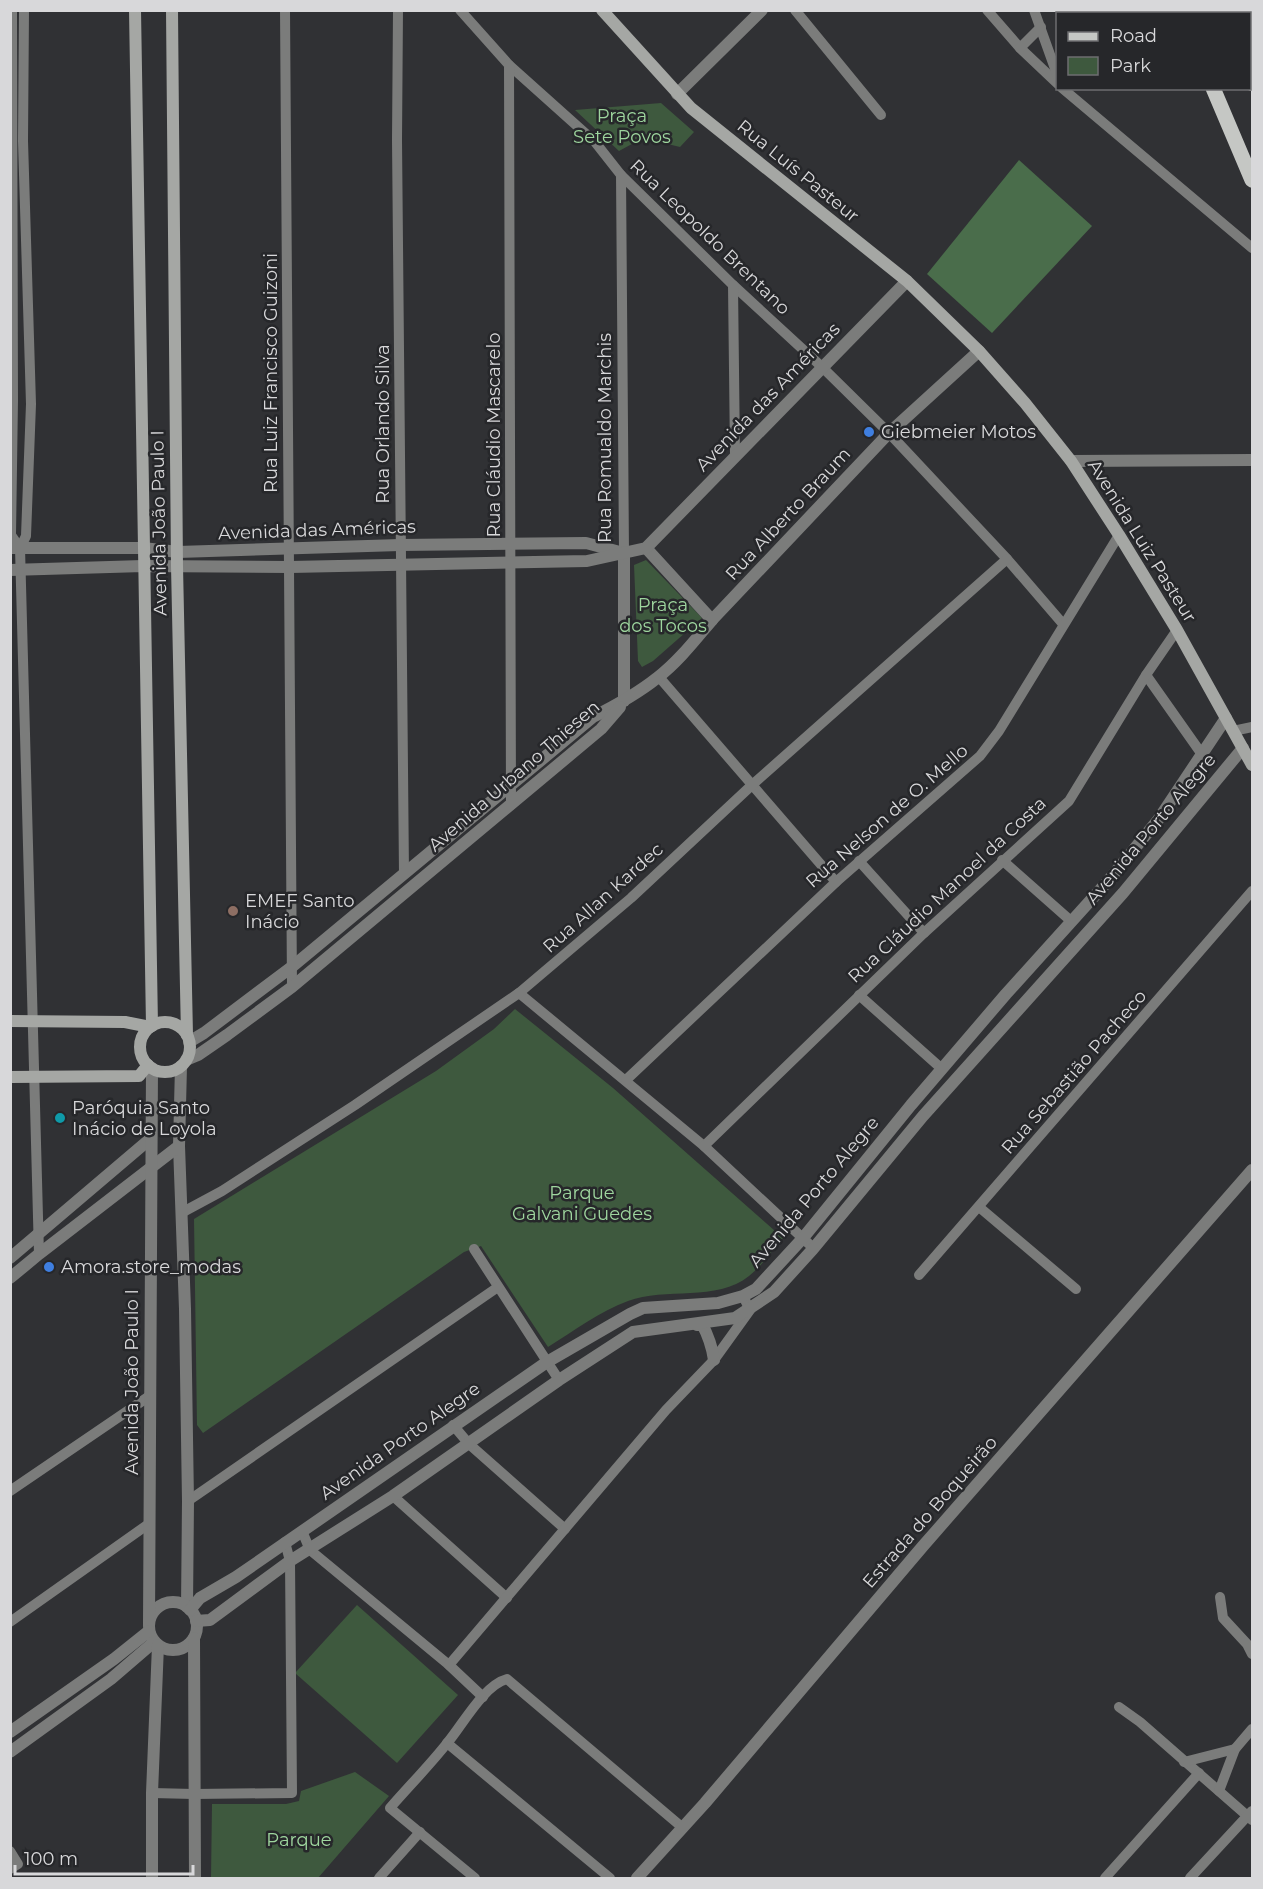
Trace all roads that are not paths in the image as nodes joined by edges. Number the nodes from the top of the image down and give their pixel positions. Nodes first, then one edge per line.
1 (12, 10) edge
2 (24, 10) edge
3 (135, 10) edge
4 (172, 10) edge
5 (285, 10) edge
6 (398, 10) edge
7 (460, 10) edge
8 (602, 10) edge
9 (762, 10) edge
10 (795, 10) edge
11 (987, 10) edge
12 (1034, 10) edge
13 (1041, 27) junction
14 (1020, 48) junction
15 (509, 65) junction
16 (1056, 71) edge
17 (1056, 82) edge
18 (1064, 90) edge
19 (1214, 90) edge
20 (677, 94) junction
21 (881, 115) dead end
22 (621, 175) junction
23 (1252, 180) edge
24 (1252, 248) edge
25 (907, 281) junction
26 (733, 285) junction
27 (979, 351) junction
28 (822, 367) junction
29 (889, 433) junction
30 (735, 455) junction
31 (1252, 460) edge
32 (1071, 461) junction
33 (1119, 535) junction
34 (510, 543) junction
35 (400, 545) junction
36 (15, 548) edge
37 (143, 548) junction
38 (645, 548) junction
39 (289, 550) junction
40 (178, 552) junction
41 (624, 553) junction
42 (1007, 559) junction
43 (510, 562) junction
44 (400, 564) junction
45 (143, 566) junction
46 (177, 566) junction
47 (290, 567) junction
48 (16, 570) edge
49 (712, 620) junction
50 (1063, 624) junction
51 (1177, 630) junction
52 (1146, 675) junction
53 (659, 677) junction
54 (624, 701) junction
55 (1226, 718) junction
56 (1252, 727) edge
57 (1233, 731) junction
58 (1243, 748) junction
59 (1201, 753) junction
60 (1252, 765) edge
61 (512, 785) junction
62 (752, 785) junction
63 (511, 805) junction
64 (1002, 860) junction
65 (860, 861) junction
66 (404, 874) junction
67 (1108, 881) junction
68 (836, 882) junction
69 (1252, 891) edge
70 (1123, 893) junction
71 (1071, 921) junction
72 (924, 933) junction
73 (293, 966) junction
74 (292, 987) junction
75 (519, 993) junction
76 (1006, 994) junction
77 (859, 995) junction
78 (1023, 1005) junction
79 (10, 1021) edge
80 (34, 1021) junction
81 (151, 1026) junction
82 (188, 1039) junction
83 (184, 1063) junction
84 (150, 1066) junction
85 (942, 1070) junction
86 (33, 1076) junction
87 (10, 1077) edge
88 (626, 1080) junction
89 (911, 1105) junction
90 (923, 1116) junction
91 (150, 1139) junction
92 (179, 1146) junction
93 (704, 1146) junction
94 (150, 1169) junction
95 (1252, 1170) edge
96 (979, 1207) junction
97 (183, 1212) junction
98 (38, 1235) junction
99 (803, 1238) junction
100 (474, 1249) dead end
101 (813, 1249) junction
102 (39, 1254) junction
103 (10, 1258) edge
104 (919, 1275) dead end
105 (10, 1278) edge
106 (498, 1287) junction
107 (1076, 1289) dead end
108 (743, 1296) junction
109 (750, 1310) junction
110 (693, 1325) junction
111 (714, 1360) junction
112 (548, 1362) junction
113 (560, 1380) junction
114 (151, 1395) junction
115 (453, 1425) junction
116 (469, 1444) junction
117 (10, 1491) edge
118 (393, 1496) junction
119 (188, 1501) junction
120 (150, 1523) junction
121 (565, 1529) junction
122 (302, 1531) junction
123 (285, 1542) junction
124 (310, 1551) junction
125 (290, 1561) junction
126 (1220, 1597) dead end
127 (507, 1598) junction
128 (191, 1613) junction
129 (10, 1622) edge
130 (152, 1636) junction
131 (194, 1638) junction
132 (1251, 1648) edge
133 (449, 1665) junction
134 (483, 1697) junction
135 (1119, 1707) dead end
136 (1252, 1729) edge
137 (10, 1732) edge
138 (447, 1743) junction
139 (1235, 1749) junction
140 (10, 1752) edge
141 (1184, 1762) junction
142 (1199, 1773) junction
143 (1219, 1791) junction
144 (152, 1793) junction
145 (194, 1794) junction
146 (1251, 1815) edge
147 (683, 1828) junction
148 (420, 1832) junction
149 (10, 1851) edge
150 (14, 1867) edge
151 (152, 1878) edge
152 (195, 1878) edge
153 (379, 1878) edge
154 (475, 1878) edge
155 (610, 1878) edge
156 (637, 1878) edge
157 (1105, 1878) edge
158 (1190, 1878) edge

1 - 36 street
2 - 36 street
3 - 37 main road, Avenida João Paulo I
4 - 40 main road, Avenida João Paulo I
5 - 39 street, Rua Luiz Francisco Guizoni
6 - 35 street, Rua Orlando Silva
7 - 15 street, Rua Leopoldo Brentano
8 - 20 main road, Rua Luís Pasteur
9 - 20 street
10 - 21 street
11 - 14 street
12 - 13 street
13 - 14 street
13 - 16 street
14 - 17 street
15 - 22 street, Rua Leopoldo Brentano
15 - 34 street, Rua Cláudio Mascarelo
18 - 24 street
19 - 23 main road
20 - 25 main road, Rua Luís Pasteur
22 - 26 street, Rua Leopoldo Brentano
22 - 41 street, Rua Romualdo Marchis
25 - 27 main road, Rua Luís Pasteur
25 - 28 street, Avenida das Américas
26 - 28 street, Rua Leopoldo Brentano
26 - 30 street
27 - 29 street, Rua Alberto Braum
27 - 32 main road, Avenida Luiz Pasteur
28 - 29 street, Rua Leopoldo Brentano
28 - 30 street, Avenida das Américas
29 - 42 street, Rua Leopoldo Brentano
29 - 49 street, Rua Alberto Braum
30 - 38 street, Avenida das Américas
31 - 32 street
32 - 33 main road, Avenida Luiz Pasteur
33 - 50 street, Rua Nelson de O. Mello
33 - 51 main road, Avenida Luiz Pasteur
34 - 35 street, Avenida das Américas
34 - 41 street, Avenida das Américas
34 - 43 street, Rua Cláudio Mascarelo
35 - 39 street, Avenida das Américas
35 - 44 street, Rua Orlando Silva
36 - 37 street, Avenida das Américas
36 - 48 street
37 - 40 street, Avenida das Américas
37 - 45 main road, Avenida João Paulo I
38 - 41 street, Avenida das Américas
38 - 49 street
39 - 40 street, Avenida das Américas
39 - 47 street, Rua Luiz Francisco Guizoni
40 - 46 main road, Avenida João Paulo I
41 - 43 street, Avenida das Américas
41 - 54 street, Rua Romualdo Marchis
42 - 50 street, Rua Leopoldo Brentano
42 - 62 street, Rua Allan Kardec
43 - 44 street, Avenida das Américas
43 - 61 street, Rua Cláudio Mascarelo
44 - 47 street, Avenida das Américas
44 - 66 street, Rua Orlando Silva
45 - 46 street, Avenida das Américas
45 - 48 street, Avenida das Américas
45 - 81 main road, Avenida João Paulo I
46 - 47 street, Avenida das Américas
46 - 82 main road, Avenida João Paulo I
47 - 73 street, Rua Luiz Francisco Guizoni
48 - 80 street
49 - 53 street, Rua Alberto Braum
50 - 65 street, Rua Nelson de O. Mello
51 - 52 street, Rua Cláudio Manoel da Costa
51 - 55 main road, Avenida Luiz Pasteur
52 - 59 street
52 - 64 street, Rua Cláudio Manoel da Costa
53 - 54 street, Rua Alberto Braum
53 - 62 street
54 - 61 street, Avenida Urbano Thiesen
54 - 63 street, Avenida Urbano Thiesen
55 - 57 main road, Avenida Luiz Pasteur
55 - 59 street, Avenida Porto Alegre
56 - 57 street
57 - 58 main road, Avenida Luiz Pasteur
58 - 60 main road, Avenida Luiz Pasteur
58 - 70 street, Avenida Porto Alegre
59 - 67 street, Avenida Porto Alegre
61 - 63 street, Rua Cláudio Mascarelo
61 - 66 street, Avenida Urbano Thiesen
62 - 68 street
62 - 75 street, Rua Allan Kardec
63 - 74 street, Avenida Urbano Thiesen
64 - 71 street
64 - 72 street, Rua Cláudio Manoel da Costa
65 - 68 street, Rua Nelson de O. Mello
65 - 72 street
66 - 73 street, Avenida Urbano Thiesen
67 - 70 street
67 - 71 street, Avenida Porto Alegre
68 - 88 street, Rua Nelson de O. Mello
69 - 96 street, Rua Sebastião Pacheco
70 - 78 street, Avenida Porto Alegre
71 - 76 street, Avenida Porto Alegre
72 - 77 street, Rua Cláudio Manoel da Costa
73 - 74 street, Rua Luiz Francisco Guizoni
73 - 82 street, Avenida Urbano Thiesen
74 - 83 street, Avenida Urbano Thiesen
75 - 88 street
75 - 97 street, Rua Allan Kardec
76 - 78 street
76 - 85 street, Avenida Porto Alegre
77 - 85 street
77 - 93 street, Rua Cláudio Manoel da Costa
78 - 90 street, Avenida Porto Alegre
79 - 80 main road
80 - 81 main road
80 - 86 street
81 - 82 main road
81 - 84 main road
82 - 83 main road
83 - 84 main road
83 - 92 street
84 - 86 main road
84 - 91 street, Avenida João Paulo I
85 - 89 street, Avenida Porto Alegre
86 - 87 main road
86 - 98 street
88 - 93 street
89 - 90 street
89 - 99 street, Avenida Porto Alegre
90 - 101 street, Avenida Porto Alegre
91 - 94 street, Avenida João Paulo I
91 - 98 street
92 - 94 street
92 - 97 street
93 - 99 street
94 - 102 street
94 - 114 street, Avenida João Paulo I
95 - 147 street, Estrada do Boqueirão
96 - 104 street, Rua Sebastião Pacheco
96 - 107 street
97 - 119 street
98 - 102 street
98 - 103 street
99 - 101 street
99 - 108 street, Avenida Porto Alegre
100 - 106 street
101 - 109 street, Avenida Porto Alegre
102 - 105 street
106 - 112 street
106 - 119 street
108 - 109 street
108 - 112 street, Avenida Porto Alegre
109 - 110 street, Avenida Porto Alegre
109 - 111 street
110 - 111 street
110 - 113 street, Avenida Porto Alegre
111 - 121 street
112 - 113 street
112 - 115 street, Avenida Porto Alegre
113 - 116 street, Avenida Porto Alegre
114 - 117 street
114 - 120 street, Avenida João Paulo I
115 - 116 street
115 - 122 street, Avenida Porto Alegre
116 - 118 street, Avenida Porto Alegre
116 - 121 street
118 - 124 street, Avenida Porto Alegre
118 - 127 street
119 - 128 street
120 - 129 street
120 - 130 street, Avenida João Paulo I
121 - 127 street
122 - 123 street, Avenida Porto Alegre
122 - 124 street
123 - 125 street
123 - 128 street, Avenida Porto Alegre
124 - 125 street, Avenida Porto Alegre
124 - 133 street
125 - 128 street, Avenida Porto Alegre
125 - 145 street
126 - 132 street
127 - 133 street
128 - 130 street
128 - 131 street
130 - 131 street
130 - 137 street
130 - 140 street
130 - 144 street, Avenida João Paulo I
131 - 145 street
133 - 134 street
134 - 138 street
134 - 147 street
135 - 141 street
136 - 139 street
138 - 148 street
138 - 155 street
139 - 141 street
139 - 143 street
141 - 142 street
142 - 143 street
142 - 157 street
143 - 146 street
144 - 145 street
144 - 151 street, Avenida João Paulo I
145 - 152 street
146 - 158 street
147 - 156 street, Estrada do Boqueirão
148 - 153 street
148 - 154 street
149 - 150 street

